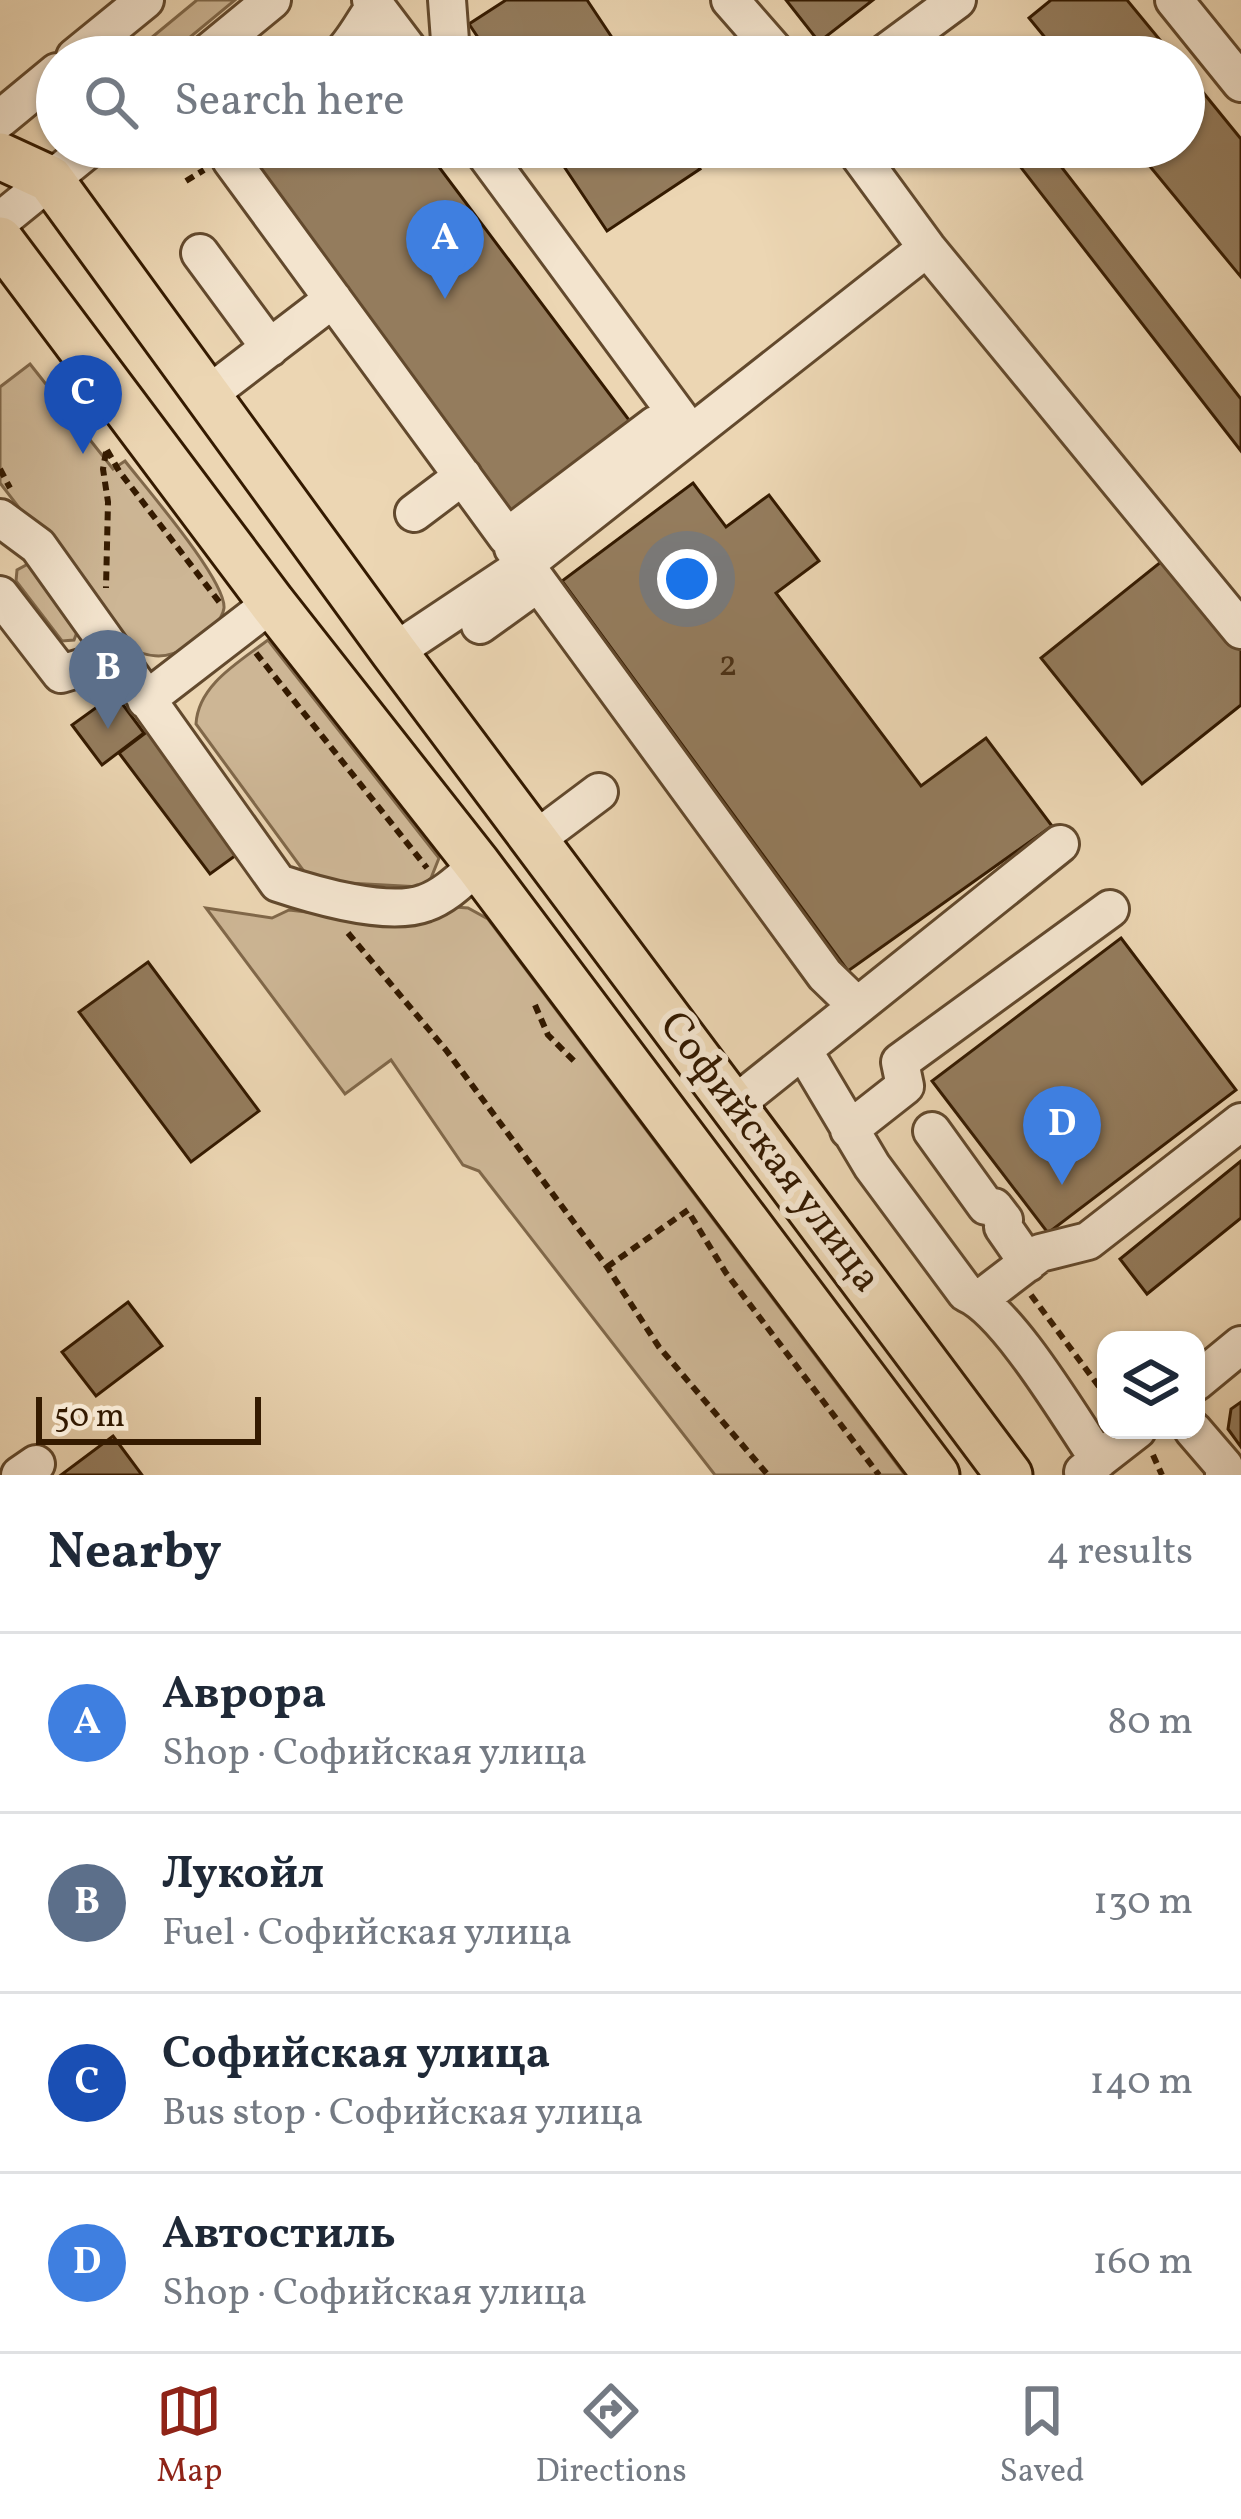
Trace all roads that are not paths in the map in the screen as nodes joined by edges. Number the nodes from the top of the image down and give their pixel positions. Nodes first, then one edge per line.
1 (272, 0) edge
2 (447, 0) edge
3 (730, 0) edge
4 (957, 0) edge
5 (1174, 0) edge
6 (143, 1) edge
7 (374, 2) edge
8 (100, 36) edge
9 (228, 36) edge
10 (356, 36) edge
11 (399, 36) edge
12 (450, 36) edge
13 (762, 36) edge
14 (908, 36) edge
15 (1203, 36) edge
16 (1205, 38) edge
17 (1241, 83) edge
18 (36, 89) edge
19 (0, 119) edge
20 (0, 155) edge
21 (64, 168) edge
22 (237, 168) edge
23 (494, 168) edge
24 (868, 168) edge
25 (50, 179) junction
26 (0, 220) edge
27 (0, 240) edge
28 (927, 248) junction
29 (200, 253) dead end
30 (333, 299) junction
31 (269, 348) junction
32 (209, 394) junction
33 (673, 429) junction
34 (463, 476) junction
35 (10, 509) edge
36 (414, 513) dead end
37 (522, 562) junction
38 (0, 595) edge
39 (259, 621) junction
40 (480, 625) dead end
41 (1241, 630) edge
42 (110, 646) junction
43 (394, 652) junction
44 (146, 700) junction
45 (599, 792) dead end
46 (535, 840) junction
47 (1060, 844) dead end
48 (462, 879) junction
49 (1110, 909) dead end
50 (856, 1005) junction
51 (803, 1050) junction
52 (734, 1106) junction
53 (1241, 1122) edge
54 (849, 1130) junction
55 (932, 1131) dead end
56 (1028, 1263) junction
57 (980, 1299) junction
58 (1241, 1345) edge
59 (1205, 1375) edge
60 (1125, 1439) edge
61 (1205, 1439) edge
62 (1089, 1467) edge
63 (936, 1475) edge
64 (1009, 1475) edge
65 (1224, 1475) edge

1 - 9 street
2 - 12 street
3 - 13 street
4 - 14 street
5 - 15 street
6 - 8 street
7 - 10 street
7 - 11 street
16 - 17 street
18 - 19 street
20 - 25 main road, Софийская улица
21 - 25 street
22 - 30 street
23 - 33 street
24 - 28 street
25 - 26 street
25 - 32 main road, Софийская улица
27 - 39 main road, Софийская улица
28 - 33 street
28 - 41 street
29 - 31 street
30 - 31 street
30 - 34 street
31 - 32 street
32 - 43 main road, Софийская улица
33 - 37 street
34 - 36 street
34 - 37 street
35 - 42 street
37 - 40 street
37 - 43 street
37 - 50 street
38 - 42 street
39 - 44 street
39 - 48 main road, Софийская улица
42 - 44 street
43 - 46 main road, Софийская улица
44 - 48 street
45 - 46 street
46 - 52 main road, Софийская улица
47 - 50 street
48 - 63 main road, Софийская улица
49 - 54 street
50 - 51 street
51 - 52 street
51 - 54 street
52 - 64 main road, Софийская улица
53 - 56 street
54 - 57 street
55 - 56 street
56 - 57 street
57 - 62 street
58 - 59 street
60 - 62 street
61 - 65 street

